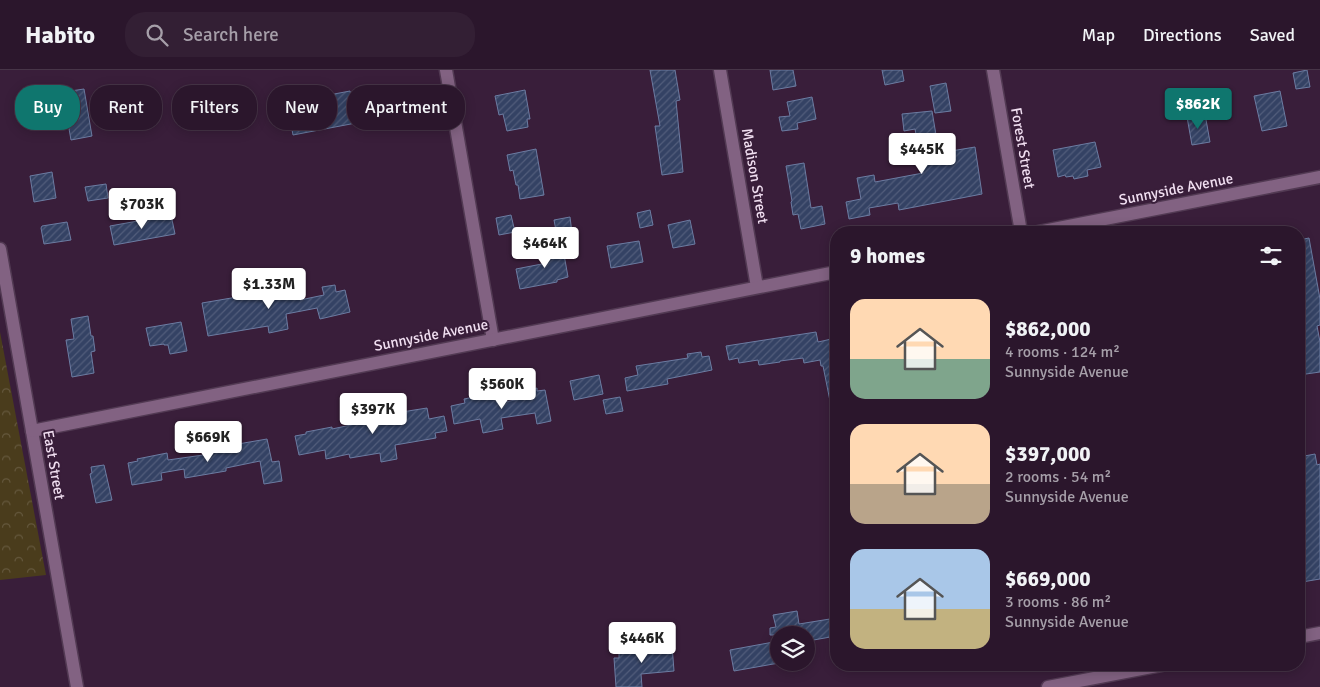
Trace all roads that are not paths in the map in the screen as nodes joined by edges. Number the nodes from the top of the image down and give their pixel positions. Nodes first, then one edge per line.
1 (446, 70) edge
2 (720, 70) edge
3 (993, 70) edge
4 (1320, 177) edge
5 (1020, 226) edge
6 (1069, 226) edge
7 (0, 249) edge
8 (830, 273) edge
9 (758, 288) junction
10 (493, 340) junction
11 (32, 431) junction
12 (1320, 632) edge
13 (1305, 636) edge
14 (1131, 671) edge
15 (77, 687) edge
16 (1048, 687) edge

1 - 10 street
2 - 9 street, Madison Street
3 - 5 street, Forest Street
4 - 6 street, Sunnyside Avenue
7 - 11 street, East Street
8 - 9 street, Sunnyside Avenue
9 - 10 street, Sunnyside Avenue
10 - 11 street, Sunnyside Avenue
11 - 15 street, East Street
12 - 13 street
14 - 16 street

